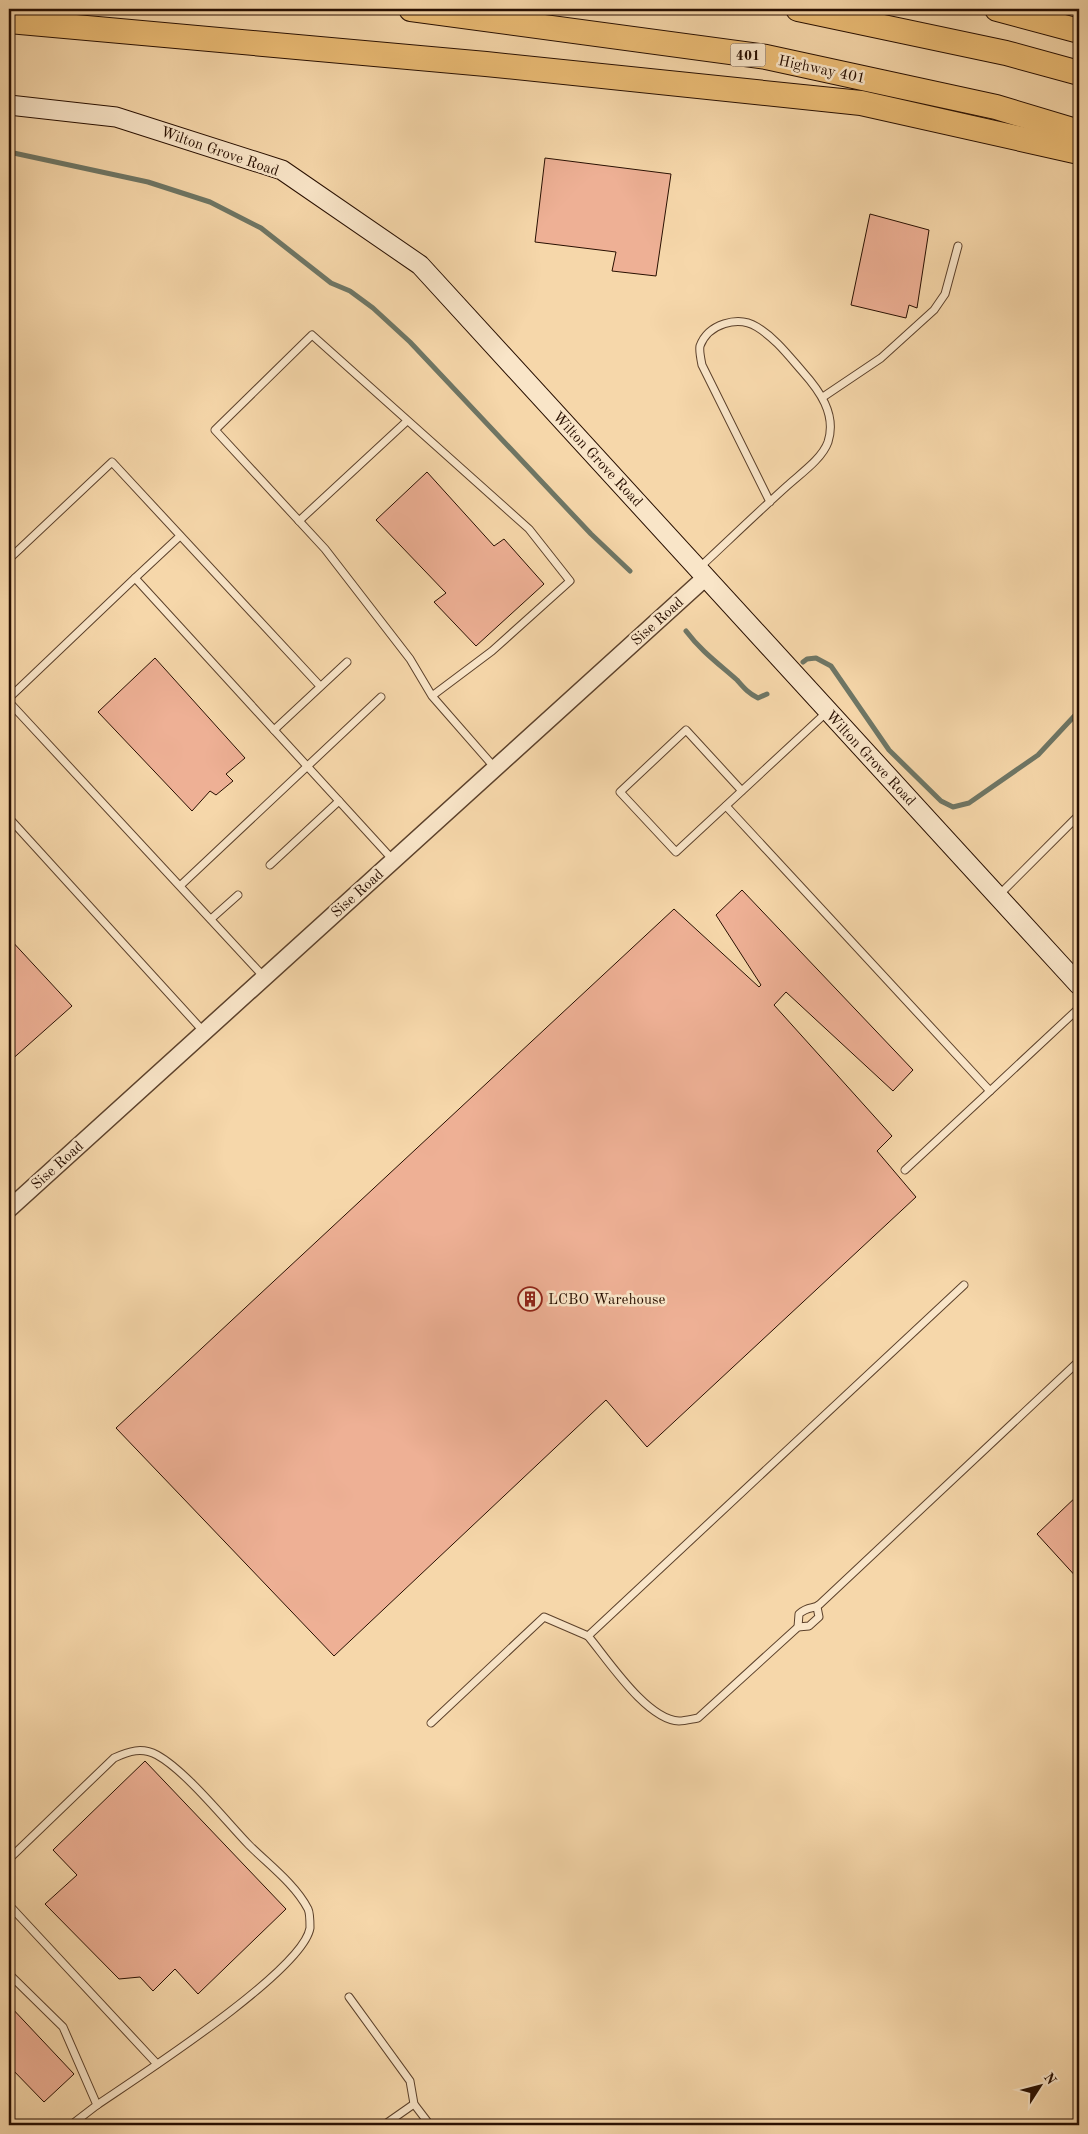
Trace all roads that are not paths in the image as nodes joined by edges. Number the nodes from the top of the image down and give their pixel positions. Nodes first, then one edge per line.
1 (411, 9) edge
2 (798, 9) edge
3 (997, 9) edge
4 (9, 21) edge
5 (1079, 31) edge
6 (1079, 73) edge
7 (9, 105) edge
8 (1079, 132) edge
9 (1079, 152) edge
10 (958, 246) dead end
11 (823, 397) junction
12 (408, 421) junction
13 (770, 502) junction
14 (298, 521) junction
15 (180, 536) junction
16 (9, 559) edge
17 (702, 573) junction
18 (134, 578) junction
19 (347, 662) dead end
20 (320, 686) junction
21 (432, 696) junction
22 (381, 697) dead end
23 (9, 698) edge
24 (9, 702) edge
25 (828, 711) junction
26 (274, 730) junction
27 (307, 766) junction
28 (495, 768) junction
29 (742, 791) junction
30 (339, 801) junction
31 (726, 806) junction
32 (1079, 815) edge
33 (9, 818) edge
34 (393, 860) junction
35 (270, 865) dead end
36 (181, 885) junction
37 (238, 895) dead end
38 (998, 896) junction
39 (211, 919) junction
40 (264, 977) junction
41 (1079, 984) edge
42 (1079, 1008) edge
43 (204, 1032) junction
44 (990, 1091) junction
45 (905, 1170) dead end
46 (9, 1209) edge
47 (964, 1285) dead end
48 (1079, 1361) edge
49 (817, 1607) junction
50 (798, 1628) junction
51 (588, 1636) junction
52 (430, 1723) dead end
53 (9, 1859) edge
54 (9, 1905) edge
55 (9, 1974) edge
56 (349, 1997) dead end
57 (156, 2064) junction
58 (414, 2104) junction
59 (98, 2105) junction
60 (71, 2125) edge
61 (384, 2125) edge
62 (430, 2125) edge

1 - 8 highway, Highway 401 / 401
2 - 6 highway
3 - 5 highway
4 - 9 highway
7 - 17 main road, Wilton Grove Road
10 - 11 lane
11 - 13 lane
11 - 13 lane
12 - 14 lane
12 - 14 lane
12 - 21 lane
13 - 17 lane
14 - 21 lane
15 - 16 lane
15 - 18 lane
15 - 20 lane
17 - 25 main road, Wilton Grove Road
17 - 28 street, Sise Road
18 - 23 lane
18 - 26 lane
19 - 20 lane
20 - 26 lane
21 - 28 lane
22 - 27 lane
24 - 36 lane
25 - 29 lane
25 - 38 main road, Wilton Grove Road
26 - 27 lane
27 - 30 lane
27 - 36 lane
28 - 34 street, Sise Road
29 - 31 lane
29 - 31 lane
30 - 34 lane
30 - 35 lane
31 - 44 lane
32 - 38 lane
33 - 43 lane
34 - 40 street, Sise Road
36 - 39 lane
37 - 39 lane
38 - 41 main road, Wilton Grove Road
39 - 40 lane
40 - 43 street, Sise Road
42 - 44 lane
43 - 46 street, Sise Road
44 - 45 lane
47 - 51 lane
48 - 49 lane
49 - 50 lane
49 - 50 lane
50 - 51 lane
51 - 52 lane
53 - 57 lane
54 - 57 lane
55 - 59 lane
56 - 58 lane
57 - 59 lane
58 - 61 lane
58 - 62 lane
59 - 60 lane

